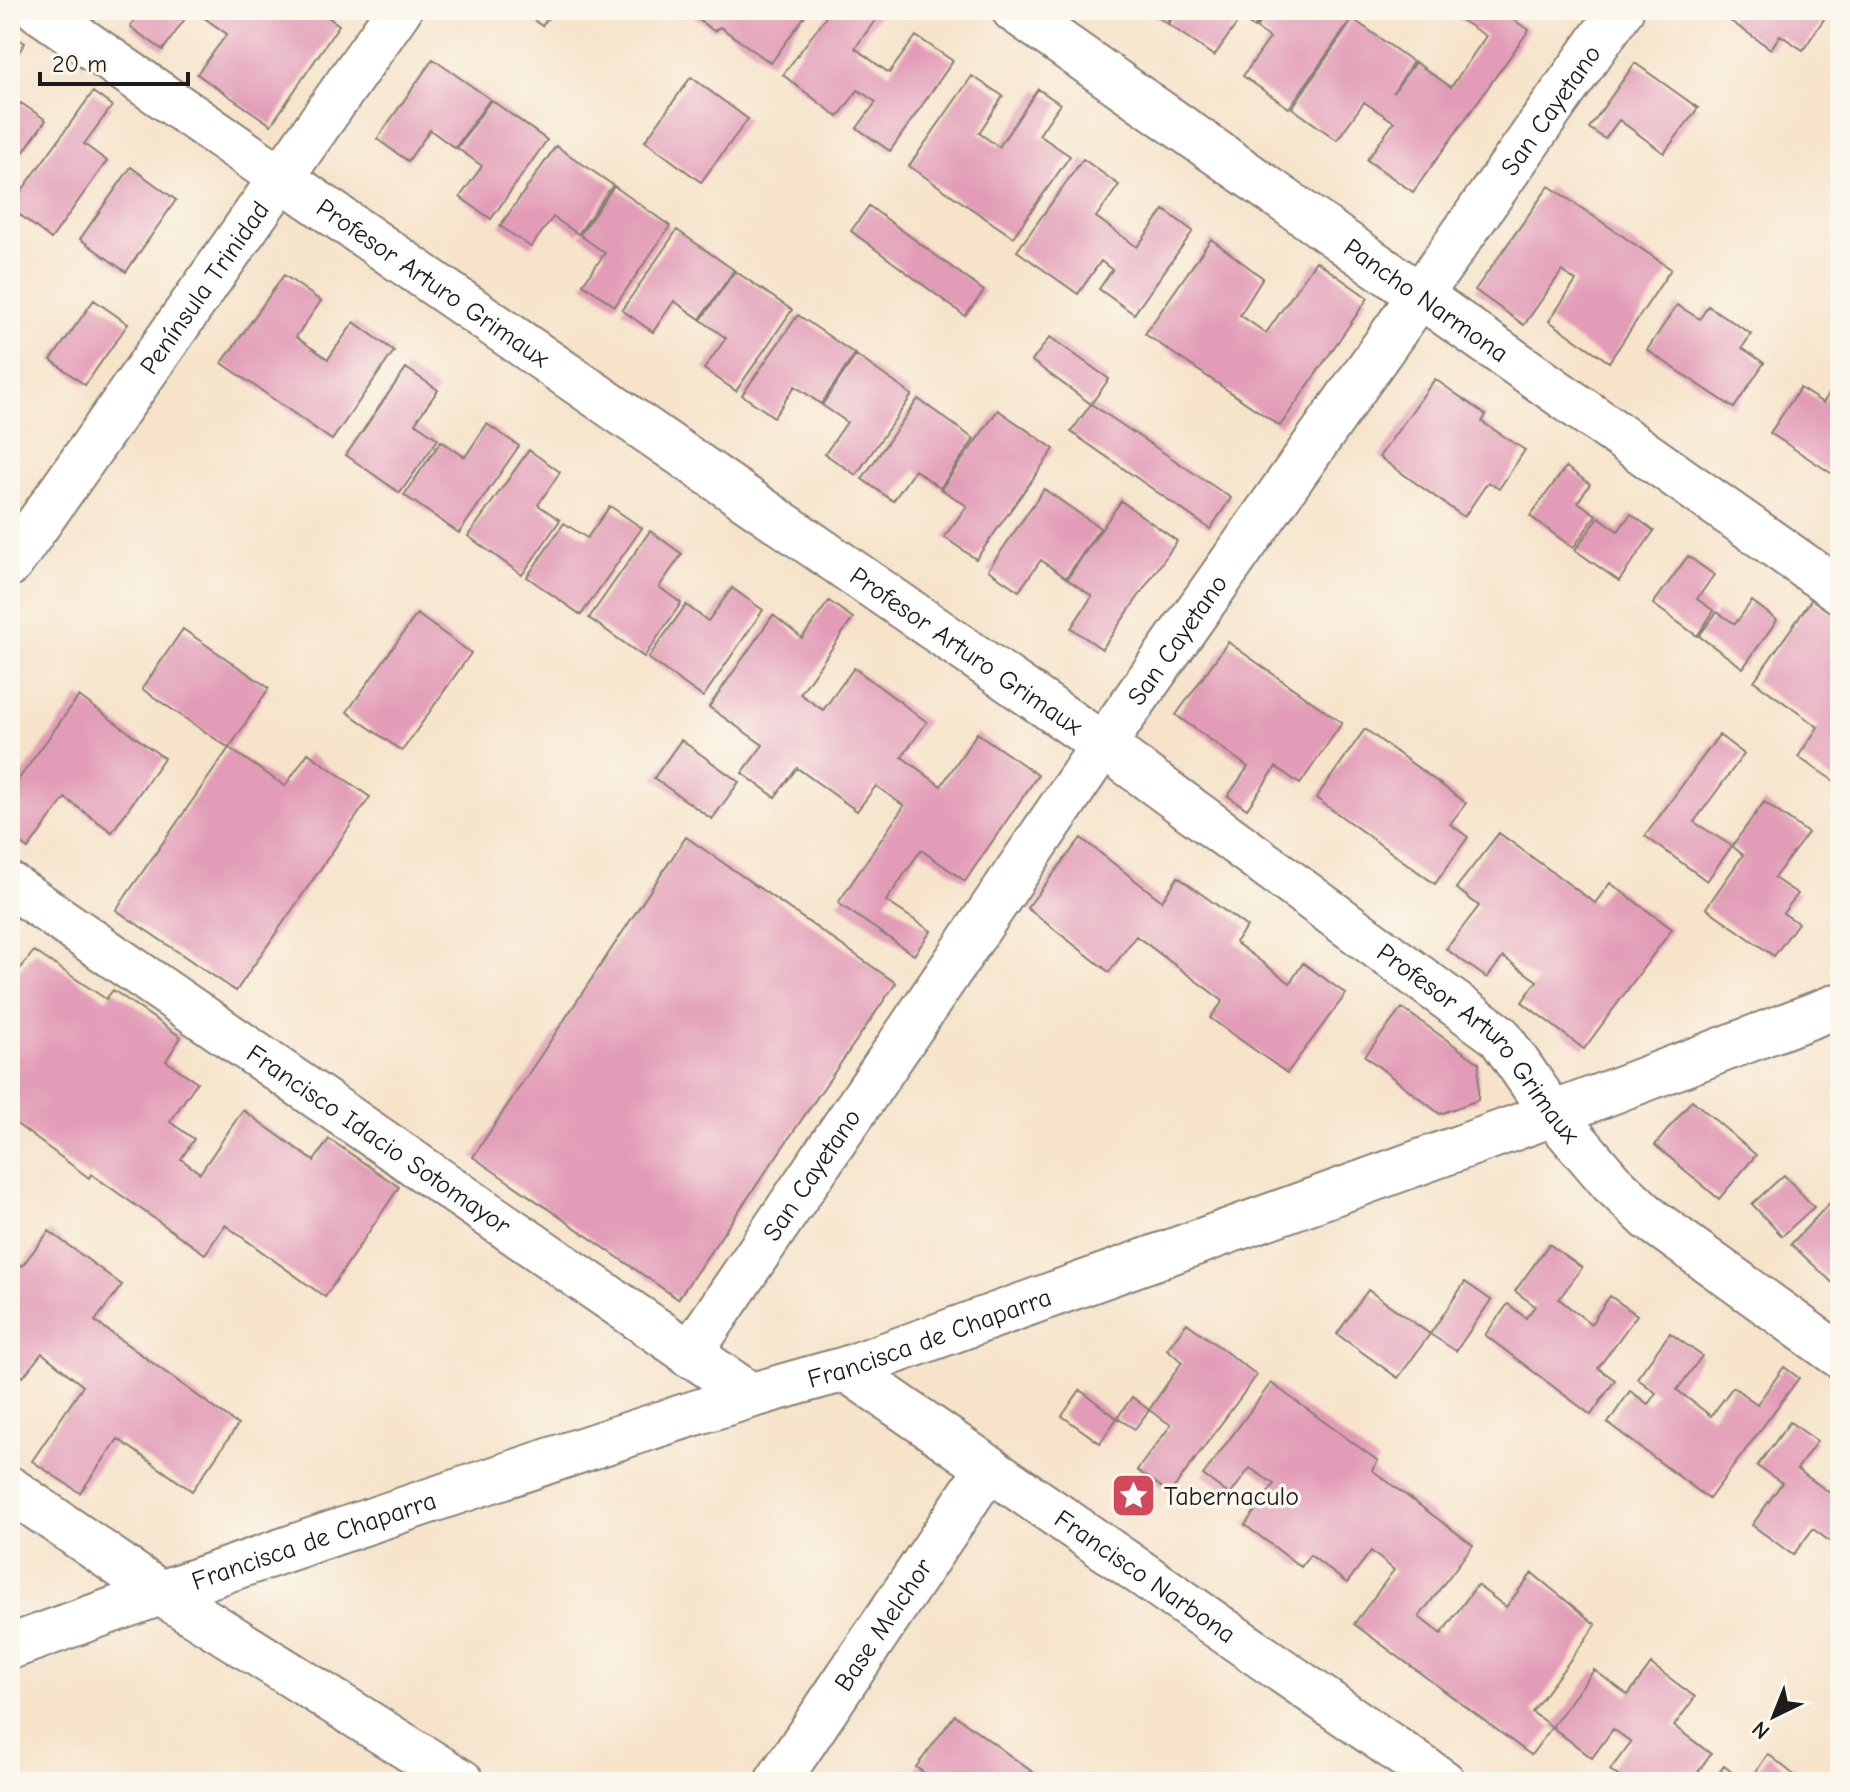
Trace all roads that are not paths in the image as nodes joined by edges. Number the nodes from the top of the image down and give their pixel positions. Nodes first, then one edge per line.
1 (38, 10) edge
2 (399, 10) edge
3 (1014, 10) edge
4 (1621, 10) edge
5 (279, 179) junction
6 (1420, 293) junction
7 (10, 564) edge
8 (1840, 591) edge
9 (1103, 745) junction
10 (10, 885) edge
11 (1840, 1005) edge
12 (1553, 1114) junction
13 (689, 1355) junction
14 (1840, 1356) edge
15 (846, 1369) junction
16 (749, 1394) junction
17 (989, 1467) junction
18 (10, 1489) edge
19 (159, 1592) junction
20 (10, 1647) edge
21 (462, 1782) edge
22 (777, 1782) edge
23 (1443, 1782) edge

1 - 5 street, Profesor Arturo Grimaux
2 - 5 street, Península Trinidad
3 - 6 street, Pancho Narmona
4 - 6 street, San Cayetano
5 - 7 street, Península Trinidad
5 - 9 street, Profesor Arturo Grimaux
6 - 8 street, Pancho Narmona
6 - 9 street, San Cayetano
9 - 12 street, Profesor Arturo Grimaux
9 - 13 street, San Cayetano
10 - 13 street, Francisco Idacio Sotomayor
11 - 12 street, Francisca de Chaparra
12 - 14 street, Profesor Arturo Grimaux
12 - 15 street, Francisca de Chaparra
13 - 16 street, Francisco Idacio Sotomayor
15 - 16 street, Francisca de Chaparra
15 - 17 street, Francisco Narbona
16 - 19 street, Francisca de Chaparra
17 - 22 street, Base Melchor
17 - 23 street, Francisco Narbona
18 - 19 street
19 - 20 street, Francisca de Chaparra
19 - 21 street

